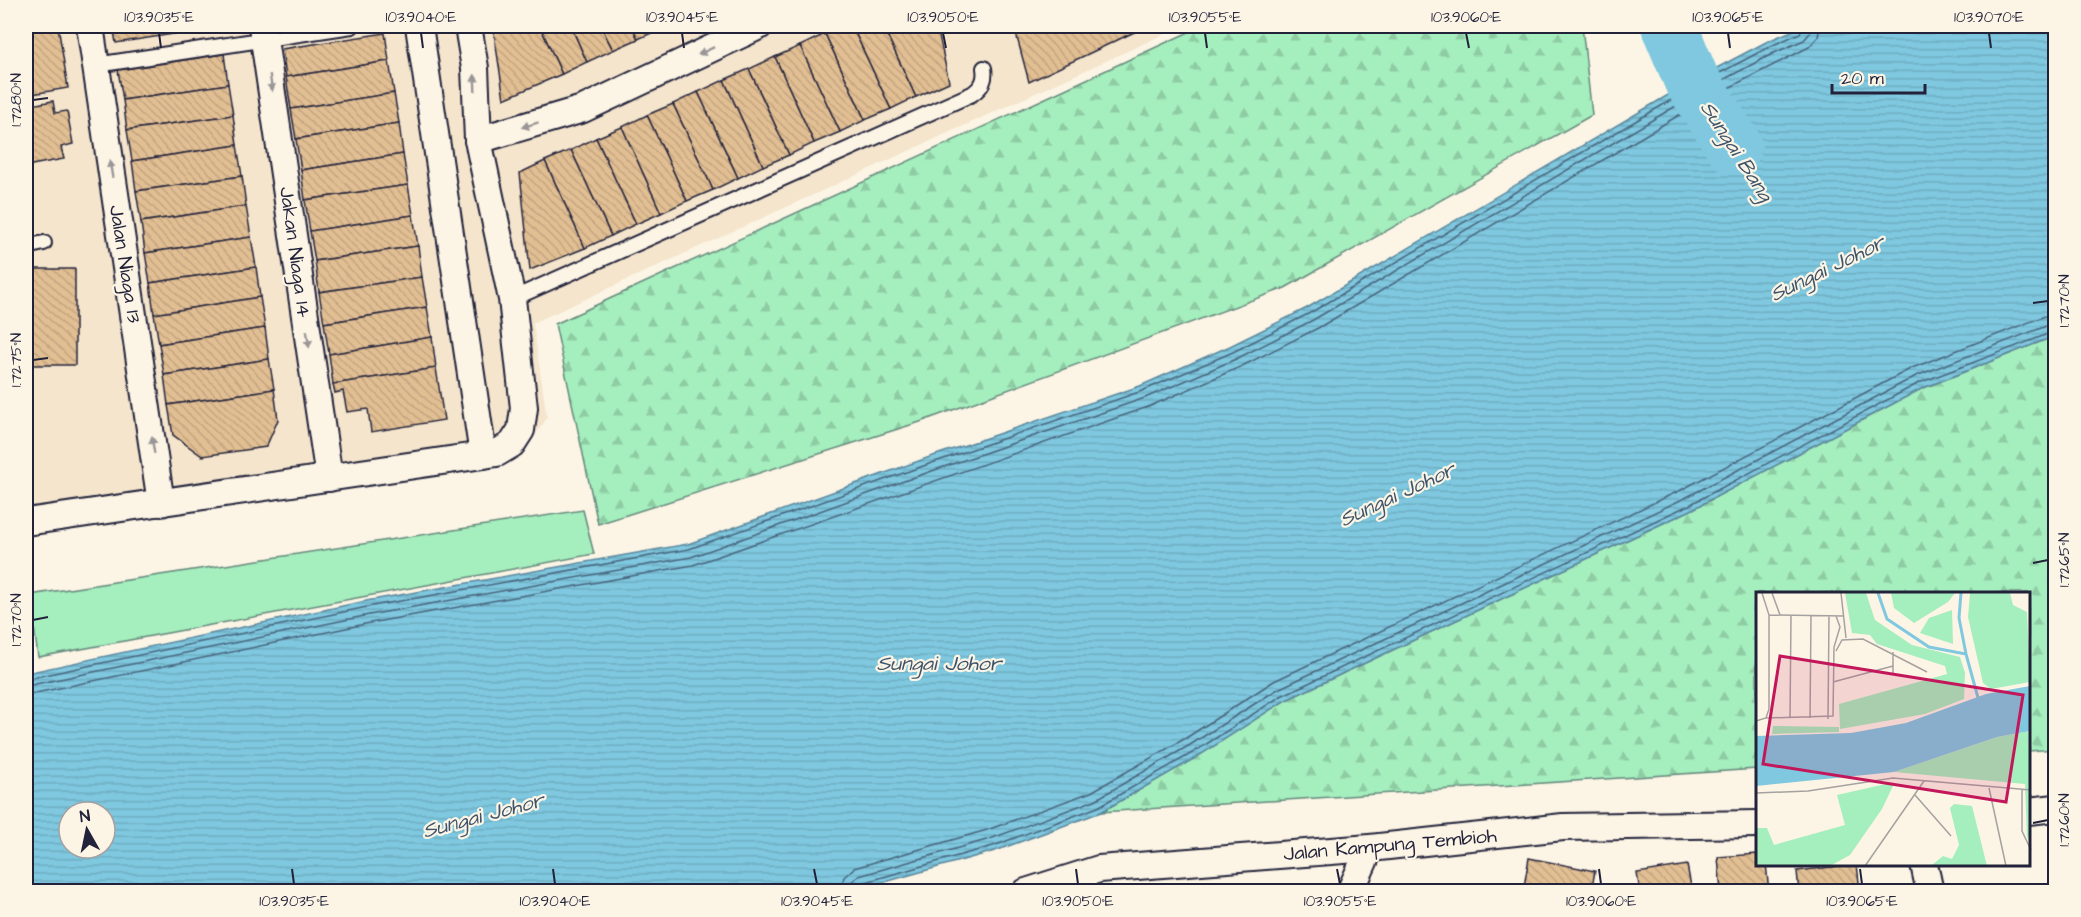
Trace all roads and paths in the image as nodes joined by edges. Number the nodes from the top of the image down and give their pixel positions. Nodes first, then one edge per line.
1 (90, 26) edge
2 (352, 26) edge
3 (419, 26) edge
4 (468, 26) edge
5 (759, 26) edge
6 (263, 32) edge
7 (96, 65) junction
8 (984, 68) dead end
9 (478, 140) junction
10 (44, 243) dead end
11 (26, 247) edge
12 (512, 299) junction
13 (483, 455) junction
14 (329, 478) junction
15 (161, 503) junction
16 (26, 522) edge
17 (2055, 808) edge
18 (2030, 811) edge
19 (1756, 824) edge
20 (1370, 848) junction
21 (1924, 866) edge
22 (1026, 891) edge
23 (1350, 891) edge
24 (1930, 891) edge

1 - 7 street, Jalan Niaga 13
2 - 6 lane
3 - 13 street
9 -> 4 street
5 -> 9 street
6 - 7 lane
6 -> 14 street, Jakan Niaga 14
15 -> 7 street, Jalan Niaga 13
8 - 12 lane
9 - 12 street
10 - 11 lane
12 - 13 street
13 - 14 street
14 - 15 street
15 - 16 street
17 - 18 street
19 - 20 street, Jalan Kampung Tembioh
20 - 22 street, Jalan Kampung Tembioh
20 - 23 street
21 - 24 street

